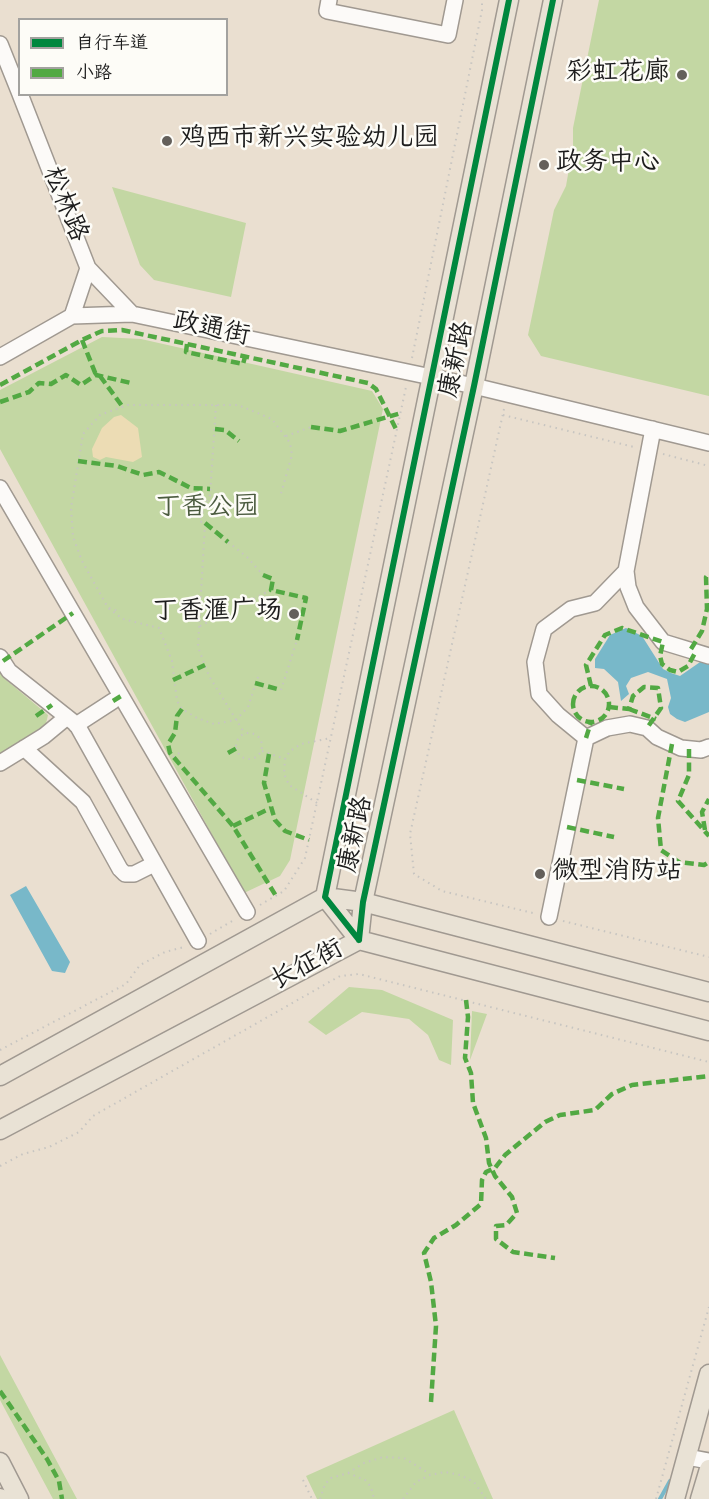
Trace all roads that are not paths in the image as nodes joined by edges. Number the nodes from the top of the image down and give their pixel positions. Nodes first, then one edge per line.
1 (329, 0) edge
2 (455, 0) edge
3 (509, 0) edge
4 (553, 0) edge
5 (0, 44) edge
6 (18, 89) edge
7 (21, 96) edge
8 (88, 268) junction
9 (132, 314) junction
10 (72, 316) junction
11 (0, 357) edge
12 (431, 377) junction
13 (474, 386) junction
14 (653, 429) junction
15 (709, 443) edge
16 (0, 488) edge
17 (626, 571) junction
18 (709, 656) edge
19 (0, 657) edge
20 (114, 701) dead end
21 (71, 721) junction
22 (586, 738) junction
23 (709, 747) edge
24 (24, 748) junction
25 (0, 763) edge
26 (154, 864) junction
27 (325, 897) junction
28 (363, 902) junction
29 (247, 912) road end
30 (549, 917) road end
31 (198, 940) road end
32 (359, 940) junction
33 (709, 992) edge
34 (709, 1032) edge
35 (0, 1076) edge
36 (0, 1130) edge
37 (709, 1374) edge
38 (687, 1457) junction
39 (709, 1461) edge
40 (0, 1462) edge
41 (709, 1469) edge
42 (19, 1499) edge
43 (675, 1499) edge
44 (700, 1499) edge

1 - 2 street
3 - 12 main road, 康新路
4 - 13 main road, 康新路
5 - 6 street, 松林路
7 - 8 street, 松林路
8 - 9 street
8 - 10 street, 松林路
9 - 10 street, 政通街
9 - 12 street, 政通街
10 - 11 street, 政通街
12 - 13 street, 政通街
12 - 27 main road, 康新路
13 - 14 street
13 - 28 main road, 康新路
14 - 15 street
14 - 17 street
16 - 29 street
17 - 18 street
17 - 22 street
19 - 21 street
20 - 21 street
21 - 24 street
21 - 26 street
22 - 23 street
22 - 30 street
24 - 25 street
24 - 26 street
26 - 31 street
27 - 28 main road, 长征街
27 - 32 main road, 康新路
27 - 35 main road, 长征街
28 - 32 main road, 康新路
28 - 33 main road, 长征街
32 - 34 main road, 长征街
32 - 36 main road, 长征街
37 - 38 main road
38 - 39 street
38 - 43 main road
40 - 42 main road
41 - 44 main road

